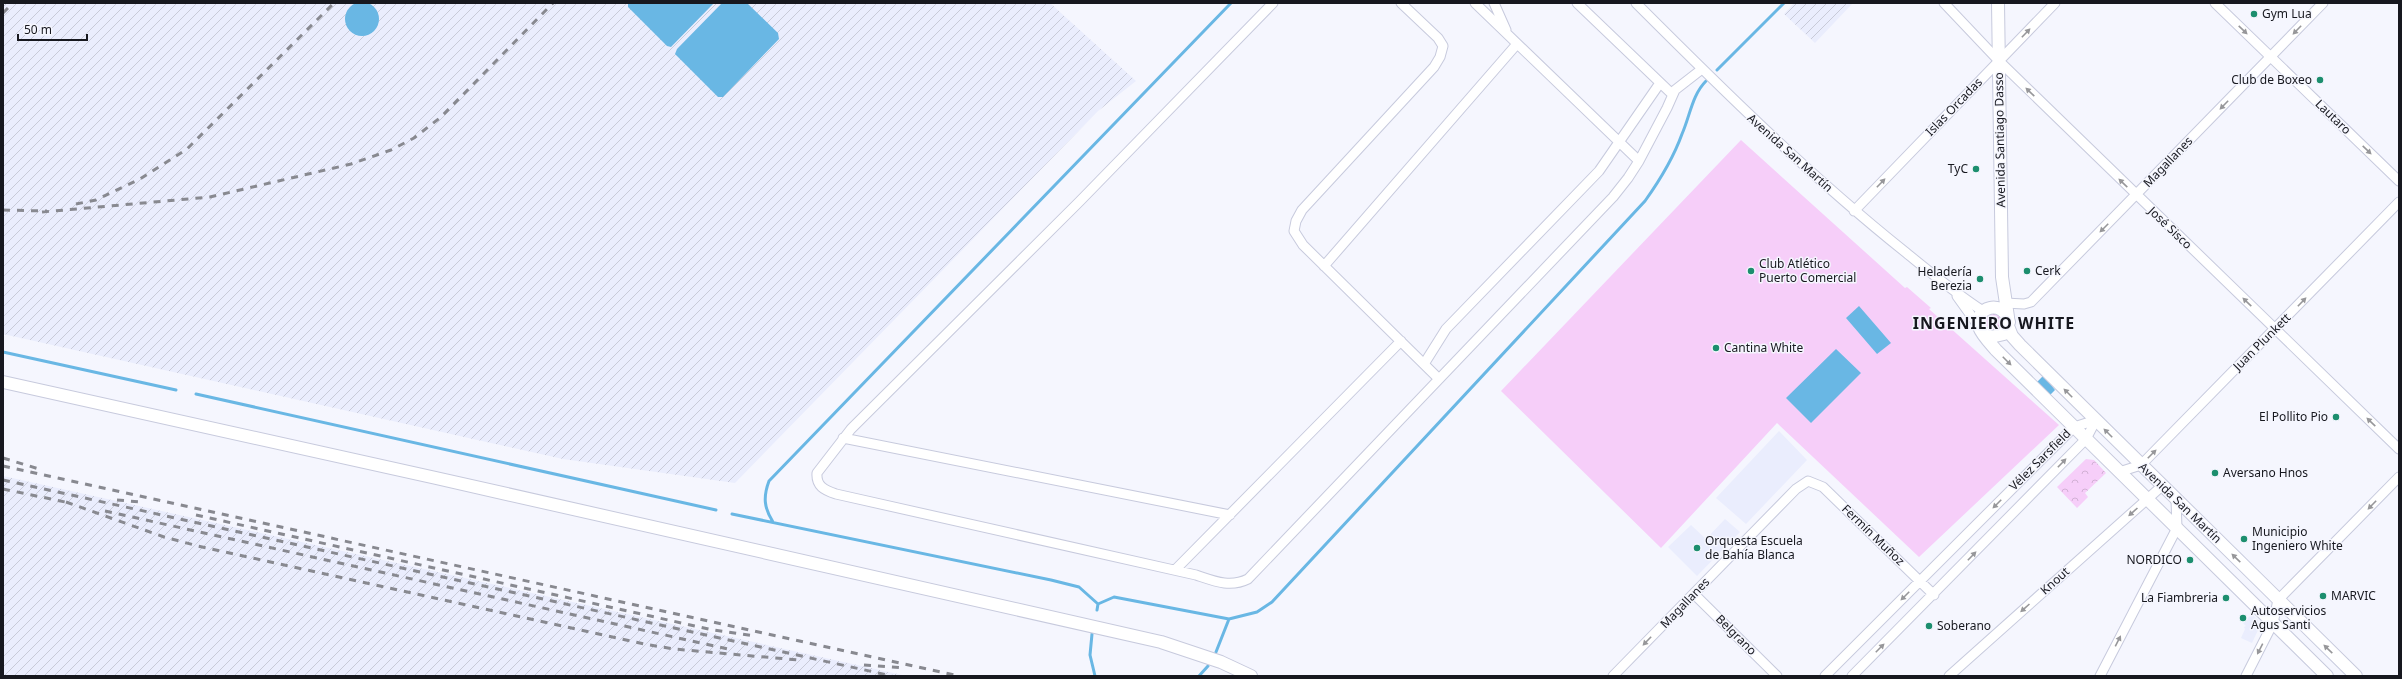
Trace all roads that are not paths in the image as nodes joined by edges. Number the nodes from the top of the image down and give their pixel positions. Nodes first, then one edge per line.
1 (1273, 3) edge
2 (1400, 3) edge
3 (1475, 3) edge
4 (1494, 3) edge
5 (1577, 3) edge
6 (1636, 3) edge
7 (1944, 3) edge
8 (1998, 3) edge
9 (2055, 3) edge
10 (2215, 3) edge
11 (2323, 3) edge
12 (1508, 35) junction
13 (1517, 44) junction
14 (2270, 57) junction
15 (1999, 61) junction
16 (1702, 69) junction
17 (1660, 83) junction
18 (1672, 94) junction
19 (1619, 142) junction
20 (1639, 161) junction
21 (2399, 182) edge
22 (2137, 195) junction
23 (2399, 202) edge
24 (1854, 211) junction
25 (1324, 266) junction
26 (2002, 277) junction
27 (1954, 292) junction
28 (2005, 303) junction
29 (1985, 310) junction
30 (2008, 322) junction
31 (1981, 330) junction
32 (2275, 330) junction
33 (1401, 341) junction
34 (1424, 364) junction
35 (1439, 379) junction
36 (3, 382) edge
37 (2096, 420) junction
38 (2074, 427) junction
39 (843, 438) junction
40 (2086, 439) junction
41 (2399, 449) edge
42 (2141, 465) junction
43 (2119, 472) junction
44 (2399, 477) edge
45 (1808, 481) joint
46 (2162, 486) junction
47 (2147, 499) junction
48 (2176, 500) junction
49 (1230, 515) junction
50 (2177, 528) junction
51 (1175, 570) junction
52 (1920, 581) junction
53 (1694, 594) junction
54 (1934, 595) junction
55 (2278, 600) junction
56 (2273, 623) junction
57 (1251, 676) edge
58 (1613, 676) edge
59 (1777, 676) edge
60 (1825, 676) edge
61 (1852, 676) edge
62 (1949, 676) edge
63 (2100, 676) edge
64 (2246, 676) edge
65 (2327, 676) edge
66 (2356, 676) edge

1 - 39 street
2 - 25 street
3 - 12 street
4 - 12 street
5 - 17 street
6 - 16 street, Avenida San Martín
7 - 15 street, José Sisco
8 - 15 main road, Avenida Santiago Dasso
15 -> 9 street, Islas Orcadas
10 -> 14 street, Lautaro
11 -> 14 street, Magallanes
12 - 13 street
13 - 19 street
13 - 25 street
14 -> 21 street, Lautaro
14 -> 22 street, Magallanes
22 -> 15 street, José Sisco
24 -> 15 street, Islas Orcadas
15 - 26 main road, Avenida Santiago Dasso
16 - 18 street
16 - 24 street, Avenida San Martín
17 - 18 street
17 - 19 street
18 - 20 street
19 - 20 street
19 - 34 street
20 - 35 street
22 -> 28 street, Magallanes
32 -> 22 street, José Sisco
32 -> 23 street, Juan Plunkett
24 - 27 street, Avenida San Martín
25 - 33 street
26 - 28 main road, Avenida Santiago Dasso
26 - 29 main road, Avenida Santiago Dasso
27 - 29 street, Avenida San Martín
27 - 31 street, Avenida San Martín
28 - 30 main road, Avenida Santiago Dasso
29 - 30 main road, Avenida San Martín
29 - 31 main road
30 - 31 main road
37 -> 30 main road, Avenida San Martín
31 -> 38 main road, Avenida San Martín
41 -> 32 street, José Sisco
42 -> 32 street, Juan Plunkett
33 - 34 street
33 - 49 street
34 - 35 street
35 - 51 street
36 - 57 main road
37 - 38 street, Vélez Sarsfield
37 - 40 street, Vélez Sarsfield
42 -> 37 main road, Avenida San Martín
38 - 40 main road, Avenida San Martín
38 -> 52 street, Vélez Sarsfield
39 - 49 street
39 - 51 street
40 - 43 main road, Avenida San Martín
54 -> 40 street, Vélez Sarsfield
42 - 43 street, Juan Plunkett
42 - 46 main road, Avenida San Martín
43 - 47 main road, Avenida San Martín
44 -> 55 street
45 - 52 street, Fermín Muñoz
45 - 53 street, Magallanes
46 - 47 street, Knout
46 - 48 main road, Avenida San Martín
47 - 50 main road, Avenida San Martín
47 -> 62 street, Knout
48 - 50 street
55 -> 48 main road, Avenida San Martín
49 - 51 street
50 - 56 main road, Avenida San Martín
63 -> 50 street
52 - 54 street, Fermín Muñoz
52 -> 60 street, Vélez Sarsfield
53 -> 58 street, Magallanes
53 - 59 street, Belgrano
61 -> 54 street, Vélez Sarsfield
55 - 56 street
66 -> 55 main road, Avenida San Martín
56 -> 64 street
56 - 65 main road, Avenida San Martín

